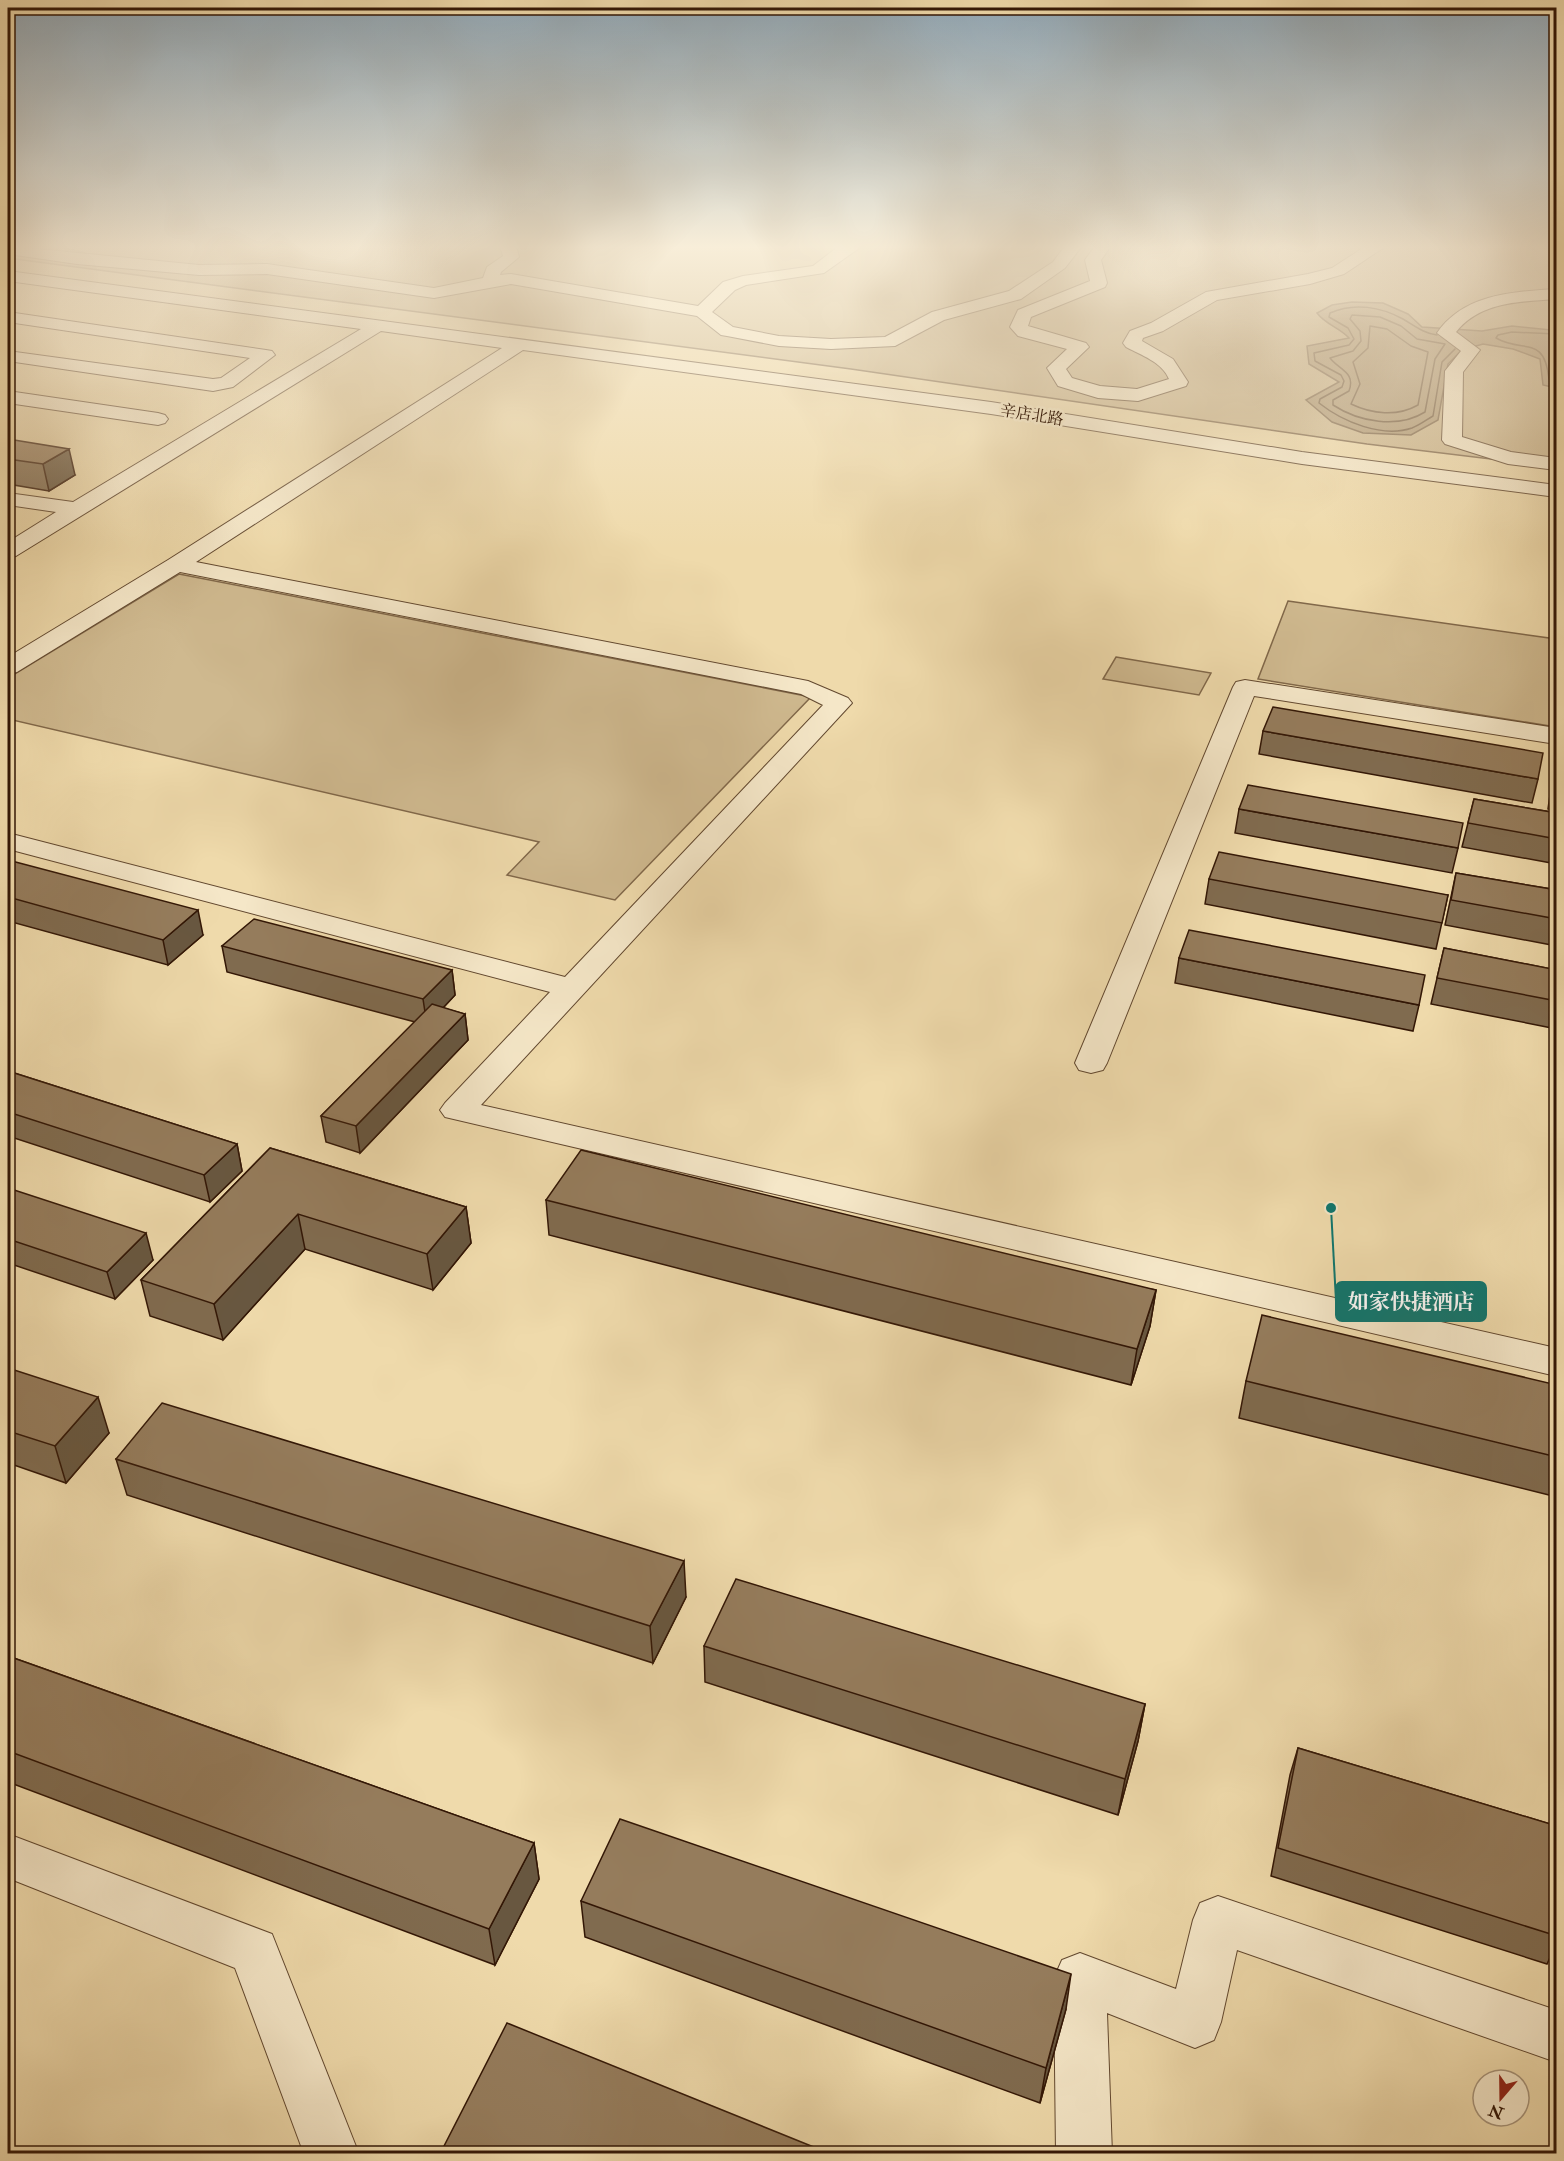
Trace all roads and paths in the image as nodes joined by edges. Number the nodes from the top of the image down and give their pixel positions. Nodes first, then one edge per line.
1 (211, 347) edge
2 (342, 347) edge
3 (516, 347) edge
4 (533, 347) edge
5 (1079, 347) edge
6 (1139, 347) edge
7 (1466, 347) edge
8 (8, 356) edge
9 (8, 397) edge
10 (158, 419) dead end
11 (1557, 464) edge
12 (1557, 491) edge
13 (8, 499) edge
14 (76, 509) junction
15 (8, 551) edge
16 (176, 565) junction
17 (8, 667) edge
18 (1557, 736) edge
19 (8, 841) edge
20 (571, 988) junction
21 (1091, 1063) dead end
22 (1557, 1362) edge
23 (8, 1856) edge
24 (1557, 2036) edge
25 (332, 2154) edge
26 (1084, 2154) edge

1 - 8 street
2 - 14 street
3 - 16 street
4 - 12 street, 辛店北路
5 - 6 street
7 - 11 street
9 - 10 street
13 - 14 street
14 - 15 street
16 - 17 street
16 - 20 street
18 - 21 street
19 - 20 street
20 - 22 street
23 - 25 street
24 - 26 street

